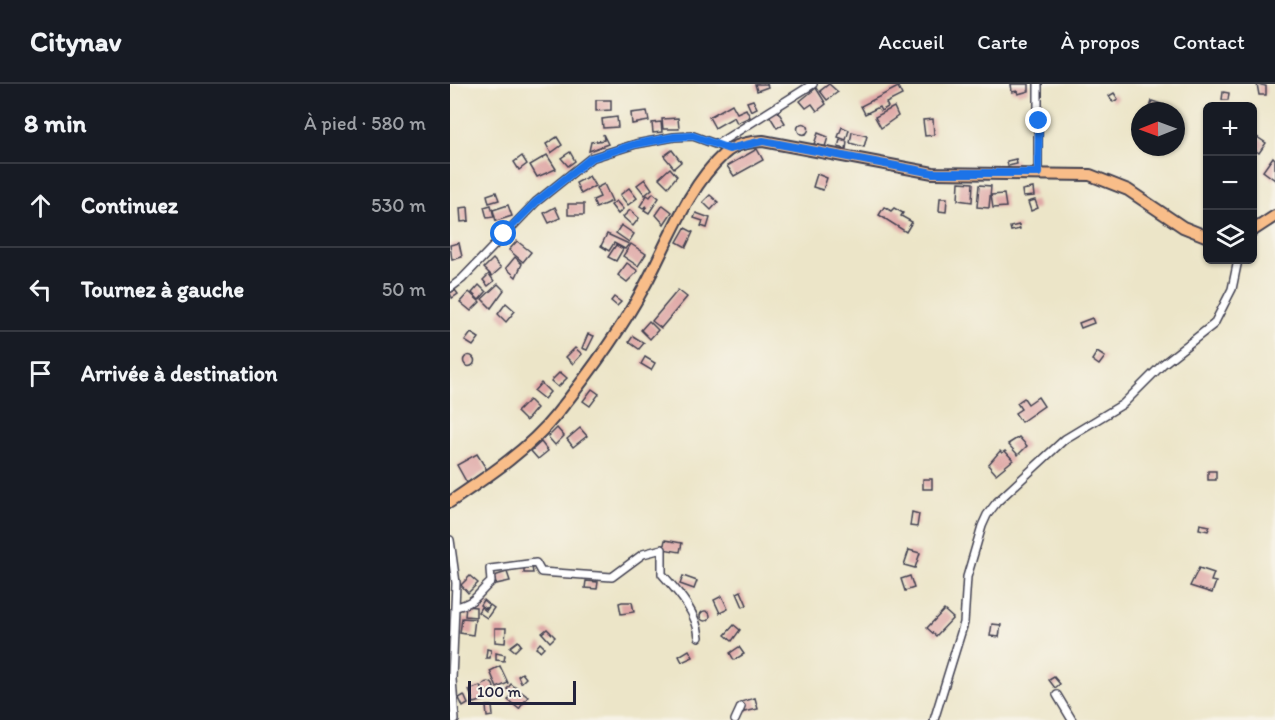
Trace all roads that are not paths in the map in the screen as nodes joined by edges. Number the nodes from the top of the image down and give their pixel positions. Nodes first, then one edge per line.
1 (813, 84) edge
2 (1038, 84) edge
3 (718, 143) junction
4 (729, 149) junction
5 (1038, 173) junction
6 (1275, 216) edge
7 (1257, 228) edge
8 (1203, 235) edge
9 (1237, 264) edge
10 (450, 288) edge
11 (450, 502) edge
12 (450, 540) edge
13 (456, 607) junction
14 (699, 637) dead end
15 (1057, 695) dead end
16 (741, 707) dead end
17 (455, 720) edge
18 (735, 720) edge
19 (934, 720) edge
20 (1072, 720) edge

1 - 3 street
2 - 5 street
3 - 4 street
3 - 10 street
4 - 5 main road
4 - 11 main road
5 - 8 main road
6 - 7 main road
9 - 19 street
12 - 13 street
13 - 14 street
13 - 17 street
15 - 20 street
16 - 18 street

